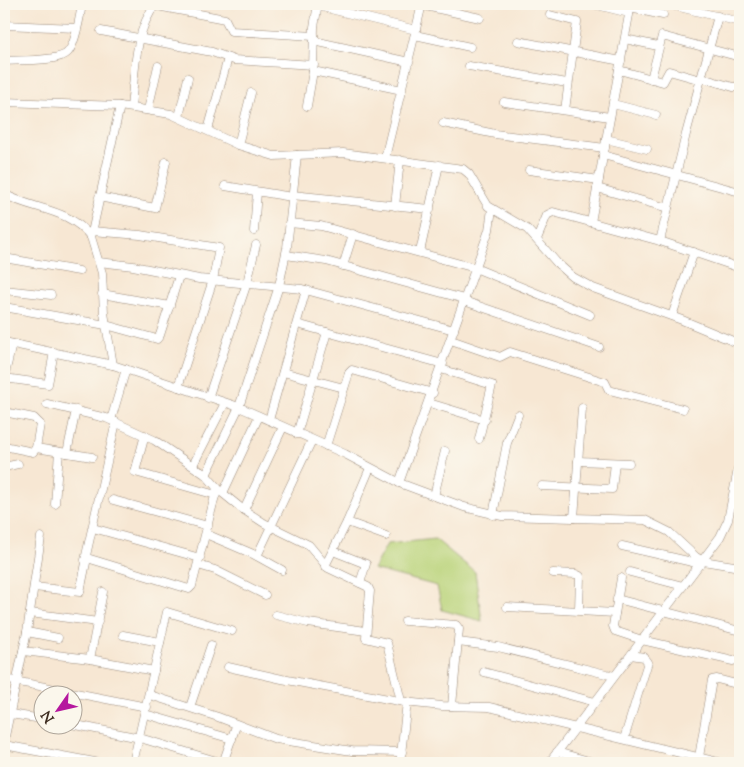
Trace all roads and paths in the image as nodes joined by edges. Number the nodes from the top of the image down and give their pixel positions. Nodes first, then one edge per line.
1 (82, 4) edge
2 (153, 4) edge
3 (422, 4) edge
4 (593, 4) edge
5 (667, 4) edge
6 (318, 5) edge
7 (630, 8) edge
8 (550, 15) dead end
9 (663, 15) dead end
10 (718, 16) junction
11 (480, 18) dead end
12 (740, 22) edge
13 (4, 25) edge
14 (76, 28) junction
15 (101, 31) dead end
16 (415, 33) junction
17 (141, 38) junction
18 (314, 38) junction
19 (625, 39) junction
20 (518, 40) dead end
21 (658, 46) junction
22 (470, 47) dead end
23 (710, 48) junction
24 (573, 52) junction
25 (740, 57) edge
26 (228, 58) junction
27 (4, 61) edge
28 (621, 61) junction
29 (409, 62) junction
30 (158, 66) dead end
31 (469, 66) dead end
32 (314, 68) junction
33 (619, 70) junction
34 (188, 78) dead end
35 (651, 79) junction
36 (702, 79) junction
37 (567, 83) junction
38 (740, 83) edge
39 (402, 90) junction
40 (251, 93) dead end
41 (4, 102) edge
42 (504, 102) dead end
43 (613, 104) junction
44 (120, 106) junction
45 (307, 106) dead end
46 (131, 107) junction
47 (148, 110) junction
48 (565, 110) junction
49 (656, 116) dead end
50 (179, 117) junction
51 (610, 117) junction
52 (442, 123) dead end
53 (208, 130) junction
54 (606, 139) junction
55 (238, 144) junction
56 (647, 149) dead end
57 (604, 151) junction
58 (297, 156) junction
59 (385, 158) junction
60 (400, 160) junction
61 (166, 162) dead end
62 (439, 166) junction
63 (528, 170) dead end
64 (676, 176) junction
65 (599, 180) junction
66 (225, 186) dead end
67 (597, 188) junction
68 (257, 192) junction
69 (740, 192) edge
70 (4, 194) edge
71 (292, 196) junction
72 (100, 197) junction
73 (395, 206) junction
74 (668, 208) junction
75 (430, 209) junction
76 (492, 209) junction
77 (591, 222) junction
78 (289, 223) junction
79 (254, 231) dead end
80 (92, 234) junction
81 (354, 234) junction
82 (537, 239) junction
83 (660, 241) junction
84 (256, 245) dead end
85 (420, 252) junction
86 (694, 252) junction
87 (286, 255) junction
88 (4, 258) edge
89 (99, 262) junction
90 (343, 266) junction
91 (475, 268) junction
92 (740, 268) edge
93 (79, 270) dead end
94 (180, 276) junction
95 (213, 280) junction
96 (247, 283) junction
97 (280, 286) junction
98 (4, 290) edge
99 (306, 290) junction
100 (51, 294) dead end
101 (102, 294) junction
102 (464, 300) junction
103 (170, 306) junction
104 (4, 307) edge
105 (590, 315) dead end
106 (672, 316) junction
107 (297, 324) junction
108 (106, 325) junction
109 (454, 330) junction
110 (326, 332) junction
111 (451, 340) junction
112 (8, 343) edge
113 (740, 344) edge
114 (599, 347) dead end
115 (54, 352) junction
116 (113, 365) junction
117 (442, 367) junction
118 (126, 369) junction
119 (283, 372) junction
120 (4, 378) edge
121 (313, 380) junction
122 (178, 388) junction
123 (344, 388) junction
124 (433, 393) junction
125 (208, 398) junction
126 (225, 403) junction
127 (429, 403) junction
128 (47, 404) dead end
129 (239, 407) junction
130 (582, 408) dead end
131 (683, 409) dead end
132 (76, 410) junction
133 (4, 412) edge
134 (518, 415) dead end
135 (259, 416) junction
136 (269, 420) junction
137 (485, 420) junction
138 (114, 421) junction
139 (283, 427) junction
140 (297, 434) junction
141 (144, 435) junction
142 (480, 439) dead end
143 (312, 440) junction
144 (4, 446) edge
145 (326, 446) junction
146 (36, 448) junction
147 (445, 451) dead end
148 (64, 452) junction
149 (92, 457) dead end
150 (740, 459) edge
151 (578, 461) junction
152 (615, 463) junction
153 (629, 463) dead end
154 (18, 464) dead end
155 (193, 465) junction
156 (4, 467) edge
157 (370, 468) junction
158 (206, 475) junction
159 (399, 483) junction
160 (542, 486) dead end
161 (576, 488) junction
162 (219, 492) junction
163 (434, 496) junction
164 (113, 500) dead end
165 (55, 504) dead end
166 (244, 510) junction
167 (492, 515) junction
168 (574, 518) junction
169 (347, 522) junction
170 (272, 527) junction
171 (93, 528) junction
172 (207, 530) junction
173 (386, 536) dead end
174 (41, 537) dead end
175 (622, 546) dead end
176 (332, 552) junction
177 (257, 556) junction
178 (85, 560) junction
179 (199, 562) junction
180 (702, 562) junction
181 (325, 566) junction
182 (740, 567) edge
183 (282, 570) dead end
184 (630, 572) dead end
185 (553, 573) dead end
186 (621, 578) dead end
187 (360, 583) junction
188 (683, 586) junction
189 (34, 587) junction
190 (103, 592) dead end
191 (265, 595) dead end
192 (618, 599) junction
193 (507, 608) dead end
194 (579, 610) junction
195 (664, 611) junction
196 (30, 613) junction
197 (615, 613) junction
198 (276, 615) dead end
199 (405, 621) dead end
200 (98, 622) junction
201 (232, 631) dead end
202 (366, 631) junction
203 (740, 631) edge
204 (27, 632) junction
205 (122, 635) dead end
206 (58, 638) dead end
207 (642, 640) junction
208 (160, 642) junction
209 (458, 642) junction
210 (210, 645) dead end
211 (23, 651) junction
212 (631, 655) junction
213 (90, 659) junction
214 (740, 659) edge
215 (228, 667) dead end
216 (154, 671) junction
217 (484, 672) dead end
218 (614, 676) junction
219 (4, 679) edge
220 (18, 682) junction
221 (740, 685) edge
222 (150, 695) junction
223 (404, 701) junction
224 (595, 702) junction
225 (452, 706) junction
226 (190, 707) junction
227 (146, 711) junction
228 (7, 713) edge
229 (32, 717) edge
230 (82, 726) edge
231 (236, 726) junction
232 (576, 727) junction
233 (140, 738) junction
234 (232, 739) junction
235 (624, 739) junction
236 (4, 741) edge
237 (4, 745) edge
238 (402, 752) junction
239 (557, 752) junction
240 (699, 757) junction
241 (100, 763) edge
242 (133, 763) edge
243 (223, 763) edge
244 (400, 763) edge
245 (549, 763) edge
246 (596, 763) edge
247 (722, 763) edge

1 - 14 street
2 - 17 street
2 - 18 street
3 - 11 street
3 - 16 street
4 - 7 street
5 - 10 street
6 - 16 street
6 - 18 street
7 - 9 street
7 - 19 street
8 - 24 street
10 - 12 street
10 - 23 street
13 - 14 street
14 - 27 street
15 - 17 street
16 - 22 street
16 - 29 street
17 - 26 street
17 - 46 street
18 - 29 street
18 - 32 street
19 - 21 street
19 - 28 street
20 - 24 street
21 - 23 street
21 - 35 street
23 - 25 street
23 - 36 street
24 - 28 street
24 - 37 street
26 - 32 street
26 - 53 street
28 - 33 street
29 - 39 street
30 - 47 street
31 - 37 street
32 - 39 street
32 - 45 street
33 - 35 street
33 - 43 street
34 - 50 street
35 - 36 street
36 - 38 street
36 - 64 street
37 - 48 street
39 - 59 street
40 - 55 street
41 - 44 street
42 - 48 street
43 - 49 street
43 - 51 street
44 - 46 street
44 - 72 street
46 - 47 street
47 - 50 street
48 - 51 street
50 - 53 street
51 - 54 street
52 - 57 street
53 - 55 street
54 - 56 street
54 - 57 street
55 - 58 street
57 - 64 street
57 - 65 street
58 - 59 street
58 - 71 street
59 - 60 street
60 - 62 street
60 - 73 street
61 - 72 street
62 - 75 street
62 - 76 street
63 - 65 street
64 - 69 street
64 - 74 street
65 - 67 street
66 - 68 street
67 - 74 street
67 - 77 street
68 - 71 street
68 - 79 street
70 - 80 street
71 - 73 street
71 - 78 street
72 - 80 street
73 - 75 street
74 - 83 street
75 - 85 street
76 - 82 street
76 - 91 street
77 - 82 street
77 - 83 street
78 - 81 street
78 - 87 street
80 - 89 street
80 - 95 street
81 - 85 street
81 - 90 street
82 - 106 street
83 - 86 street
84 - 96 street
85 - 91 street
86 - 92 street
86 - 106 street
87 - 90 street
87 - 97 street
88 - 93 street
89 - 94 street
89 - 101 street
90 - 102 street
91 - 102 street
91 - 105 street
94 - 95 street
94 - 103 street
95 - 96 street
95 - 122 street
96 - 97 street
96 - 125 street
97 - 99 street
97 - 129 street
98 - 100 street
99 - 107 street
99 - 109 street
101 - 103 street
101 - 108 street
102 - 109 street
102 - 114 street
103 - 108 street
104 - 108 street
106 - 113 street
107 - 110 street
107 - 119 street
108 - 116 street
109 - 111 street
110 - 117 street
110 - 121 street
111 - 117 street
111 - 131 street
112 - 115 street
112 - 120 street
115 - 116 street
115 - 120 street
116 - 118 street
117 - 124 street
117 - 137 street
118 - 122 street
118 - 138 street
119 - 121 street
119 - 136 street
121 - 123 street
121 - 140 street
122 - 125 street
123 - 124 street
123 - 145 street
124 - 127 street
125 - 126 street
126 - 129 street
126 - 155 street
127 - 137 street
127 - 159 street
128 - 132 street
129 - 135 street
129 - 158 street
130 - 151 street
132 - 138 street
132 - 148 street
133 - 146 street
134 - 167 street
135 - 136 street
135 - 162 street
136 - 139 street
137 - 142 street
138 - 141 street
138 - 171 street
139 - 140 street
139 - 166 street
140 - 143 street
141 - 155 street
141 - 162 street
143 - 145 street
143 - 170 street
144 - 146 street
145 - 157 street
146 - 148 street
147 - 163 street
148 - 149 street
148 - 165 street
150 - 180 street
151 - 152 street
151 - 161 street
152 - 153 street
152 - 161 street
154 - 156 street
155 - 158 street
157 - 159 street
157 - 169 street
158 - 162 street
159 - 163 street
160 - 161 street
161 - 168 street
162 - 166 street
162 - 172 street
163 - 167 street
164 - 172 street
166 - 170 street
167 - 168 street
168 - 180 street
169 - 173 street
169 - 176 street
170 - 177 street
170 - 181 street
171 - 178 street
171 - 179 street
172 - 177 street
172 - 179 street
174 - 189 street
175 - 180 street
176 - 181 street
176 - 187 street
177 - 183 street
178 - 179 street
178 - 189 street
179 - 191 street
180 - 182 street
180 - 188 street
181 - 187 street
184 - 188 street
185 - 194 street
186 - 192 street
187 - 202 street
188 - 195 street
189 - 196 street
190 - 200 street
192 - 195 street
192 - 197 street
193 - 194 street
194 - 197 street
195 - 203 street
195 - 207 street
196 - 200 street
196 - 204 street
197 - 207 street
198 - 202 street
199 - 209 street
200 - 213 street
201 - 208 street
202 - 223 street
204 - 206 street
204 - 211 street
205 - 208 street
207 - 212 street
207 - 214 street
208 - 216 street
209 - 218 street
209 - 225 street
210 - 226 street
211 - 213 street
211 - 220 street
212 - 218 street
212 - 235 street
213 - 216 street
215 - 223 street
216 - 222 street
217 - 224 street
218 - 224 street
219 - 220 street
220 - 227 street
220 - 228 street
221 - 240 street
222 - 226 street
222 - 227 street
223 - 225 street
223 - 238 street
224 - 232 street
225 - 232 street
226 - 231 street
227 - 233 street
227 - 234 street
228 - 229 street
228 - 236 street
230 - 233 street
231 - 234 street
231 - 238 street
232 - 235 street
232 - 239 street
233 - 242 street
233 - 243 street
234 - 243 street
235 - 240 street
237 - 241 street
238 - 244 street
239 - 245 street
239 - 246 street
240 - 247 street

